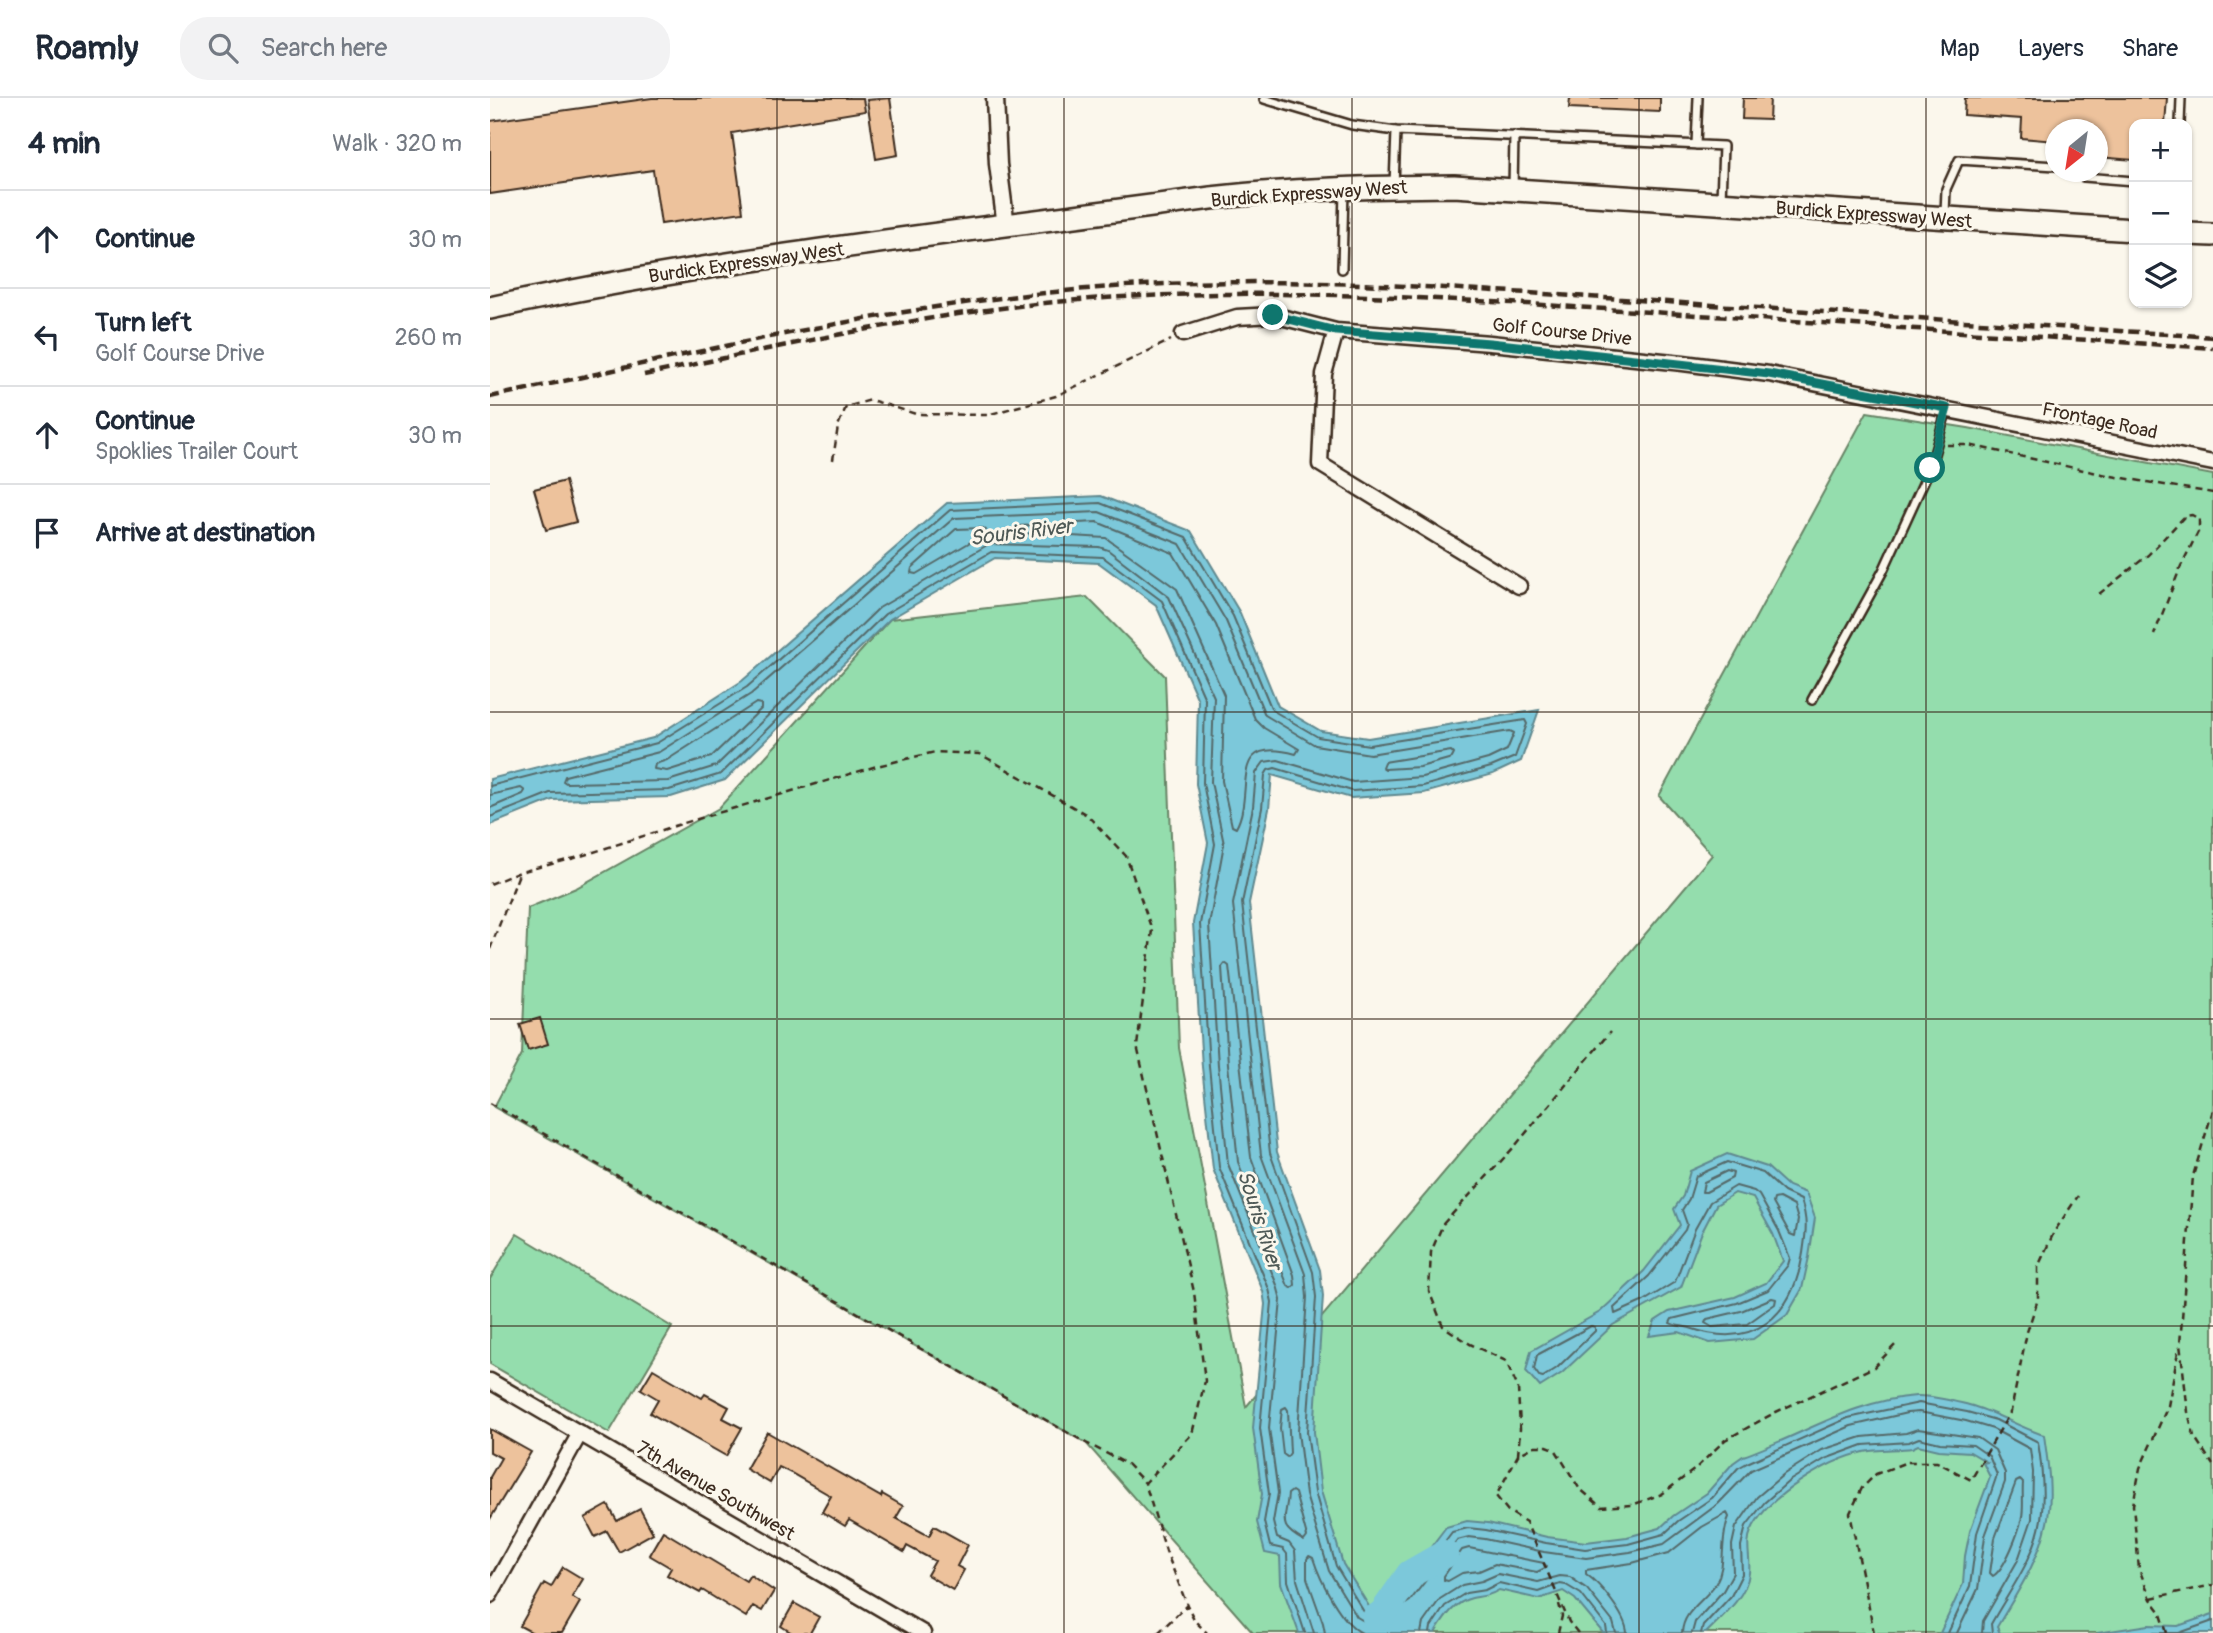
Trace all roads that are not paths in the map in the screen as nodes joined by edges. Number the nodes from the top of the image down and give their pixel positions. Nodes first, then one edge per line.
1 (995, 98) edge
2 (1698, 98) edge
3 (2180, 98) edge
4 (1264, 99) edge
5 (2180, 119) edge
6 (1396, 131) junction
7 (1514, 136) junction
8 (1696, 145) junction
9 (2045, 165) edge
10 (2108, 179) edge
11 (2129, 181) edge
12 (1344, 187) junction
13 (1394, 187) junction
14 (1513, 190) junction
15 (1721, 205) junction
16 (1945, 219) junction
17 (1006, 226) junction
18 (2129, 230) edge
19 (2192, 234) edge
20 (2213, 235) edge
21 (1342, 269) dead end
22 (490, 308) edge
23 (1336, 331) junction
24 (1183, 334) road end
25 (1947, 408) junction
26 (1980, 415) joint
27 (2213, 463) edge
28 (1519, 586) dead end
29 (1811, 700) dead end
30 (490, 1381) edge
31 (580, 1433) junction
32 (490, 1595) edge
33 (923, 1633) edge

1 - 17 street
2 - 8 lane
3 - 5 lane
4 - 6 lane
6 - 7 lane
6 - 13 lane
7 - 8 lane
7 - 14 lane
8 - 15 lane
9 - 16 lane
10 - 11 lane
12 - 13 main road, Burdick Expressway West
12 - 17 main road, Burdick Expressway West
12 - 21 lane
13 - 14 main road, Burdick Expressway West
14 - 15 main road, Burdick Expressway West
15 - 16 main road, Burdick Expressway West
16 - 18 main road, Burdick Expressway West
17 - 22 main road, Burdick Expressway West
19 - 20 main road
23 - 24 street, Golf Course Drive
23 - 25 street, Golf Course Drive
23 - 28 street
25 - 26 street, Golf Course Drive
25 - 29 lane
26 - 27 street, Frontage Road
30 - 31 street, 7th Avenue Southwest
31 - 32 street
31 - 33 street, 7th Avenue Southwest

